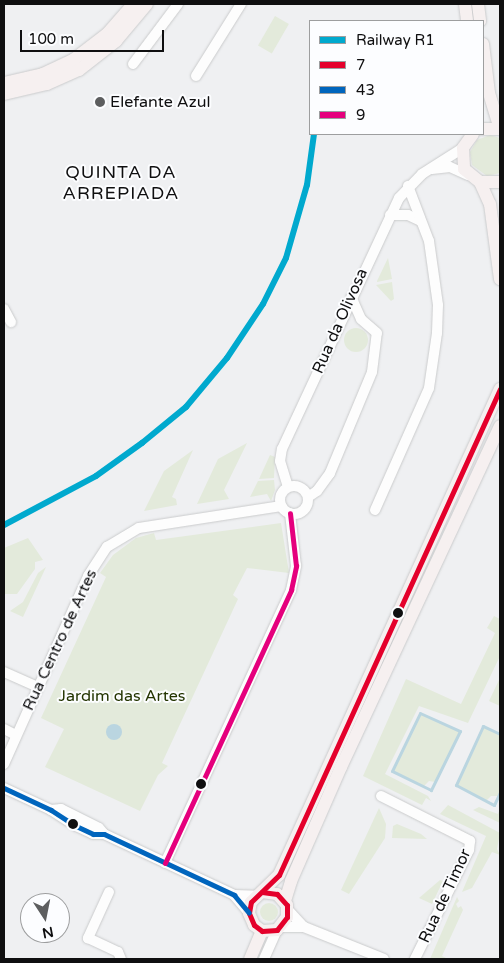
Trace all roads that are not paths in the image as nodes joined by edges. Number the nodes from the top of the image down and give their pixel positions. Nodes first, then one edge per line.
1 (133, 4) edge
2 (147, 4) edge
3 (178, 4) edge
4 (239, 4) edge
5 (465, 4) edge
6 (478, 4) edge
7 (467, 20) edge
8 (480, 20) edge
9 (484, 52) edge
10 (133, 64) dead end
11 (196, 76) dead end
12 (4, 83) edge
13 (4, 94) edge
14 (500, 128) edge
15 (484, 129) edge
16 (472, 135) edge
17 (463, 148) junction
18 (431, 169) junction
19 (468, 175) junction
20 (480, 182) junction
21 (500, 182) edge
22 (408, 186) junction
23 (390, 215) junction
24 (421, 221) junction
25 (500, 279) edge
26 (351, 297) junction
27 (4, 309) edge
28 (361, 319) junction
29 (12, 322) dead end
30 (337, 329) junction
31 (500, 389) edge
32 (500, 426) edge
33 (288, 487) junction
34 (308, 497) junction
35 (281, 506) junction
36 (375, 510) dead end
37 (290, 513) junction
38 (4, 672) edge
39 (38, 687) junction
40 (4, 729) edge
41 (16, 736) junction
42 (4, 764) edge
43 (4, 788) edge
44 (381, 796) dead end
45 (166, 863) junction
46 (109, 892) dead end
47 (260, 894) junction
48 (234, 895) junction
49 (286, 905) junction
50 (249, 913) junction
51 (304, 927) junction
52 (279, 929) junction
53 (262, 931) junction
54 (121, 959) edge
55 (250, 959) edge
56 (264, 959) edge
57 (384, 959) edge
58 (415, 959) edge

1 - 12 main road
2 - 13 main road
3 - 10 street
4 - 11 street
5 - 7 main road
6 - 8 main road
9 - 14 main road
14 - 15 main road
16 - 17 main road
17 - 18 street, Rua da Olivosa
17 - 19 main road
18 - 19 street
18 - 22 street, Rua da Olivosa
19 - 20 main road
20 - 21 main road
20 - 25 main road
22 - 23 street, Rua da Olivosa
22 - 24 street
23 - 24 street
23 - 26 street, Rua da Olivosa
24 - 36 street
26 - 28 street
26 - 30 street, Rua da Olivosa
27 - 29 street
28 - 30 street
28 - 34 street
30 - 33 street, Rua da Olivosa
31 - 47 main road
32 - 49 main road
33 - 34 street
33 - 35 street
34 - 37 street
35 - 37 street
35 - 39 street, Rua Centro de Artes
37 - 45 street
38 - 39 street
39 - 41 street, Rua Centro de Artes
40 - 41 street
41 - 42 street, Rua Centro de Artes
43 - 45 street
44 - 58 street, Rua de Timor
45 - 48 street
46 - 54 street
47 - 48 street
47 - 49 main road
47 - 50 main road
48 - 50 street
49 - 51 street
49 - 52 main road
50 - 53 main road
51 - 52 street
51 - 57 street
52 - 53 main road
52 - 56 street
53 - 55 main road

